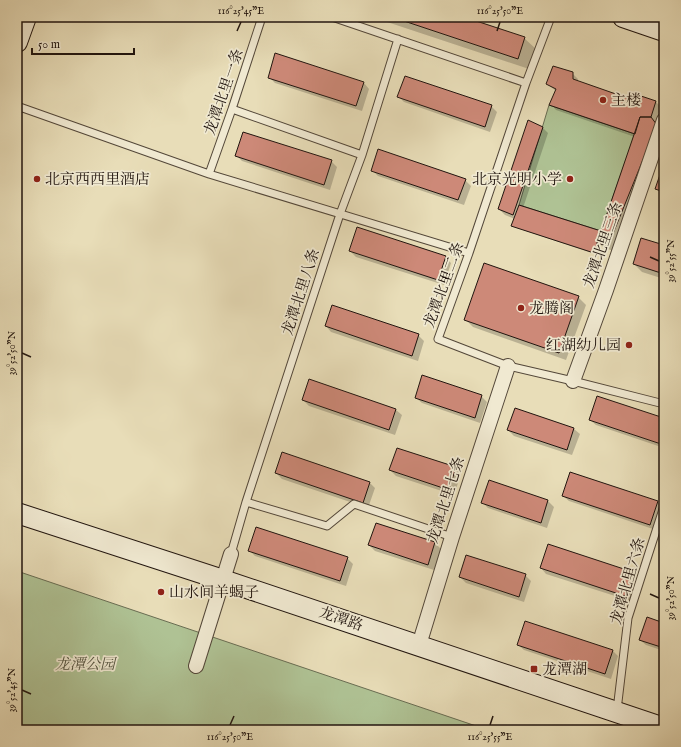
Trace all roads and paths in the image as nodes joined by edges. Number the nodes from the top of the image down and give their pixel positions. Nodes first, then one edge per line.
1 (26, 17) edge
2 (262, 17) edge
3 (332, 17) edge
4 (551, 17) edge
5 (623, 17) edge
6 (664, 31) edge
7 (398, 39) junction
8 (17, 42) edge
9 (526, 83) junction
10 (17, 106) edge
11 (232, 109) junction
12 (664, 120) edge
13 (362, 155) junction
14 (209, 174) junction
15 (340, 214) junction
16 (469, 253) junction
17 (508, 366) junction
18 (573, 380) junction
19 (664, 404) edge
20 (246, 502) junction
21 (664, 506) edge
22 (17, 513) edge
23 (452, 537) junction
24 (231, 554) joint
25 (223, 580) junction
26 (419, 645) junction
27 (196, 666) dead end
28 (616, 712) junction
29 (664, 728) edge

1 - 8 street
2 - 11 lane, 龙潭北里一条
3 - 7 lane
4 - 9 lane, 龙潭北里二条
5 - 6 street
7 - 9 lane
7 - 13 lane, 龙潭北里八条
9 - 16 lane, 龙潭北里二条
10 - 14 lane
11 - 13 lane
11 - 14 lane, 龙潭北里一条
12 - 18 street, 龙潭北里三条
13 - 15 lane, 龙潭北里八条
14 - 15 lane
15 - 16 lane
15 - 20 lane, 龙潭北里八条
16 - 17 lane, 龙潭北里二条
17 - 18 lane, 龙潭北里二条
17 - 23 street, 龙潭北里七条
18 - 19 lane, 龙潭北里二条
20 - 23 lane
20 - 24 lane, 龙潭北里八条
21 - 28 lane, 龙潭北里六条
22 - 25 street, 龙潭路
23 - 26 street, 龙潭北里七条
24 - 25 street
25 - 26 street, 龙潭路
25 - 27 street
26 - 28 street, 龙潭路
28 - 29 street, 龙潭路

